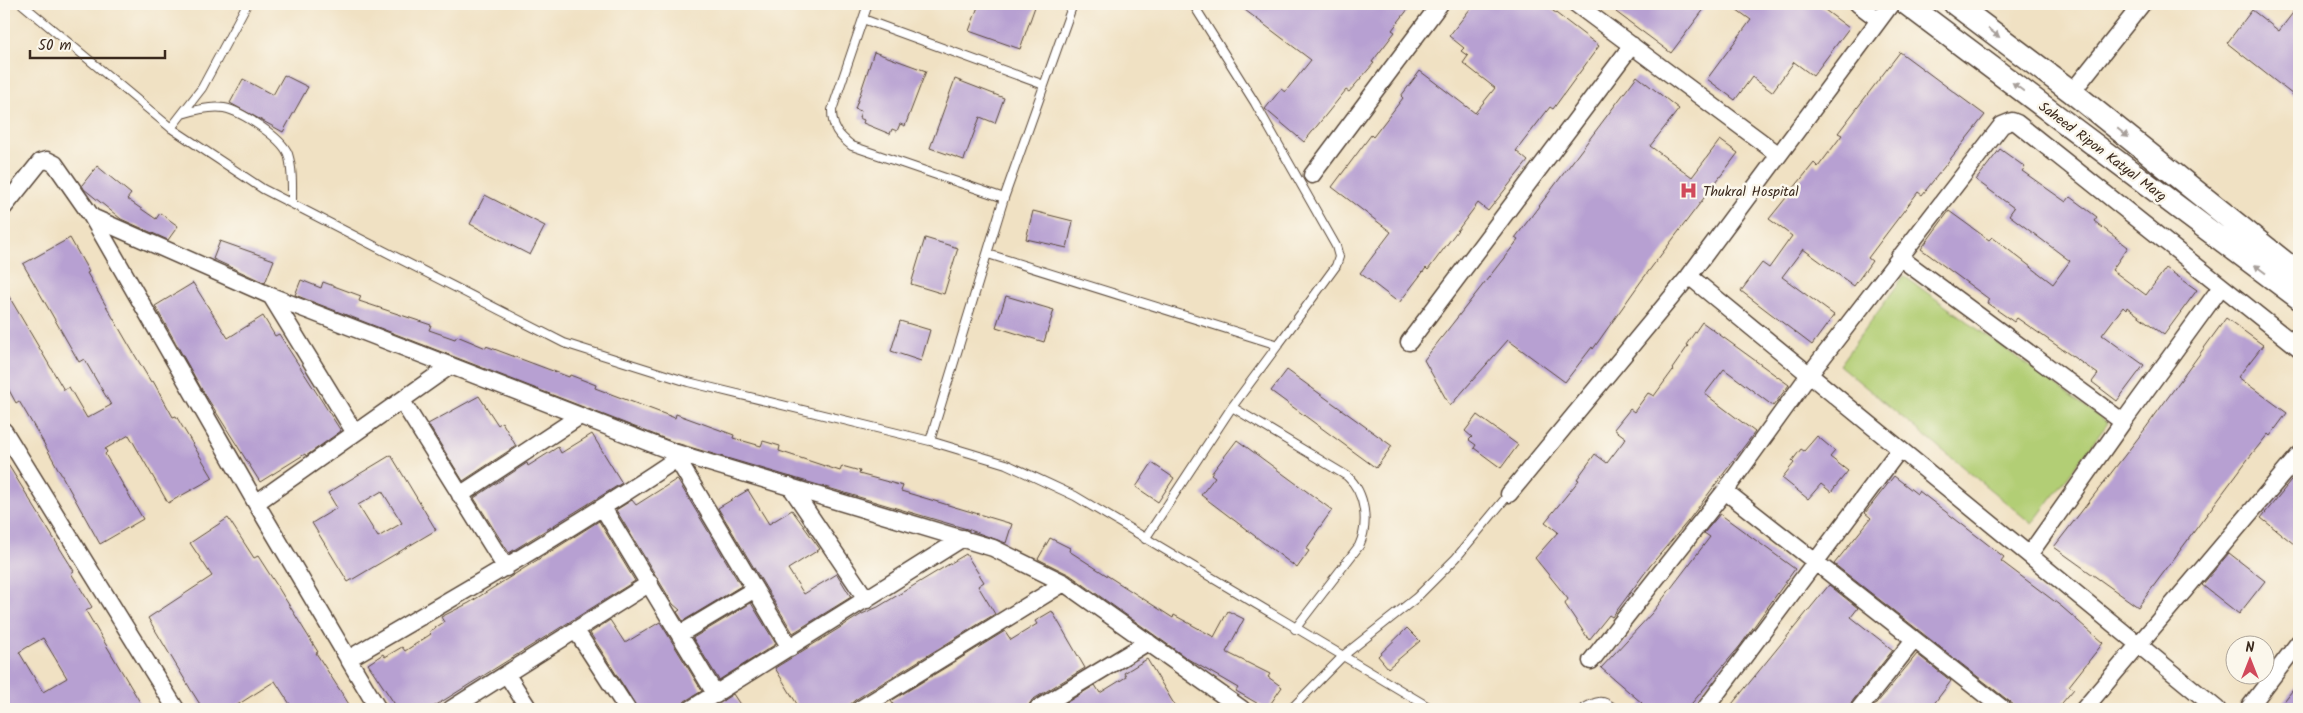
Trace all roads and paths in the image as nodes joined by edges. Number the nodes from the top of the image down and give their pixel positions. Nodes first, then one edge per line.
1 (22, 4) edge
2 (247, 4) edge
3 (868, 4) edge
4 (1073, 4) edge
5 (1194, 4) edge
6 (1440, 4) edge
7 (1576, 4) edge
8 (1858, 4) edge
9 (1891, 4) edge
10 (1908, 4) edge
11 (1955, 4) edge
12 (2142, 4) edge
13 (863, 19) junction
14 (1879, 20) junction
15 (1632, 46) junction
16 (1044, 86) junction
17 (2072, 92) junction
18 (182, 114) junction
19 (171, 128) junction
20 (1779, 155) junction
21 (1312, 175) dead end
22 (1004, 198) junction
23 (292, 204) junction
24 (4, 208) edge
25 (92, 217) junction
26 (988, 254) junction
27 (1899, 257) junction
28 (2299, 274) edge
29 (1689, 276) junction
30 (2221, 287) junction
31 (271, 296) junction
32 (2299, 298) edge
33 (1410, 342) dead end
34 (1278, 345) junction
35 (2299, 348) edge
36 (450, 366) junction
37 (1809, 375) junction
38 (402, 401) junction
39 (1232, 407) junction
40 (580, 416) junction
41 (2124, 422) junction
42 (4, 431) edge
43 (355, 433) junction
44 (930, 441) junction
45 (1900, 449) junction
46 (675, 455) junction
47 (2299, 455) edge
48 (790, 486) junction
49 (1725, 492) junction
50 (1509, 494) joint
51 (460, 495) junction
52 (256, 503) junction
53 (603, 508) junction
54 (963, 538) junction
55 (1145, 539) junction
56 (2029, 555) junction
57 (1816, 563) junction
58 (506, 568) junction
59 (650, 583) junction
60 (1064, 583) junction
61 (755, 589) junction
62 (866, 600) junction
63 (1295, 629) junction
64 (577, 632) junction
65 (680, 634) junction
66 (1913, 640) junction
67 (1148, 642) junction
68 (2299, 642) edge
69 (2138, 644) junction
70 (790, 648) junction
71 (1344, 655) junction
72 (348, 659) junction
73 (1591, 661) dead end
74 (507, 675) junction
75 (716, 695) junction
76 (176, 709) edge
77 (378, 709) edge
78 (451, 709) edge
79 (529, 709) edge
80 (627, 709) edge
81 (691, 709) edge
82 (860, 709) edge
83 (1037, 709) edge
84 (1242, 709) edge
85 (1291, 709) edge
86 (1432, 709) edge
87 (1583, 709) edge
88 (1614, 709) edge
89 (1704, 709) edge
90 (1859, 709) edge
91 (2003, 709) edge
92 (2084, 709) edge
93 (2217, 709) edge
94 (2248, 709) edge

1 - 19 lane
2 - 18 lane
3 - 13 lane
4 - 16 lane
5 - 34 lane
6 - 21 street
7 - 15 street
8 - 14 street
9 - 14 street
32 -> 10 street, Saheed Ripon Katyal Marg
11 -> 17 street, Saheed Ripon Katyal Marg
12 - 17 street
13 - 16 lane
13 - 22 lane
14 - 20 street
15 - 20 street
15 - 33 street
16 - 22 lane
17 -> 28 street, Saheed Ripon Katyal Marg
18 - 19 lane
18 - 23 lane
19 - 23 lane
20 - 29 street
22 - 26 lane
23 - 44 lane
24 - 25 street
25 - 31 street
25 - 52 street
26 - 34 lane
26 - 44 lane
27 - 30 street
27 - 37 street
27 - 41 street
29 - 37 street
29 - 50 street
30 - 35 street
30 - 41 street
31 - 36 street
31 - 43 street
34 - 39 lane
36 - 38 street
36 - 40 street
37 - 45 street
37 - 49 street
38 - 43 street
38 - 51 street
39 - 55 lane
39 - 63 lane
40 - 46 street
40 - 51 street
41 - 56 street
42 - 76 street
43 - 52 street
44 - 55 lane
45 - 56 street
45 - 57 street
46 - 48 street
46 - 53 street
46 - 61 street
47 - 69 street
48 - 54 street
48 - 62 street
49 - 57 street
49 - 73 street
50 - 71 lane
51 - 58 street
52 - 72 street
53 - 58 street
53 - 59 street
54 - 60 street
54 - 62 street
55 - 63 lane
56 - 69 street
57 - 66 street
57 - 89 street
58 - 72 street
59 - 64 street
59 - 65 street
60 - 67 street
60 - 82 street
61 - 65 street
61 - 70 street
62 - 70 street
63 - 71 lane
64 - 74 street
64 - 80 street
65 - 75 street
66 - 90 street
66 - 91 street
67 - 83 street
67 - 84 street
68 - 94 street
69 - 92 street
69 - 93 street
70 - 75 street
71 - 85 lane
71 - 86 lane
72 - 77 street
74 - 78 street
74 - 79 street
75 - 81 street
87 - 88 lane

